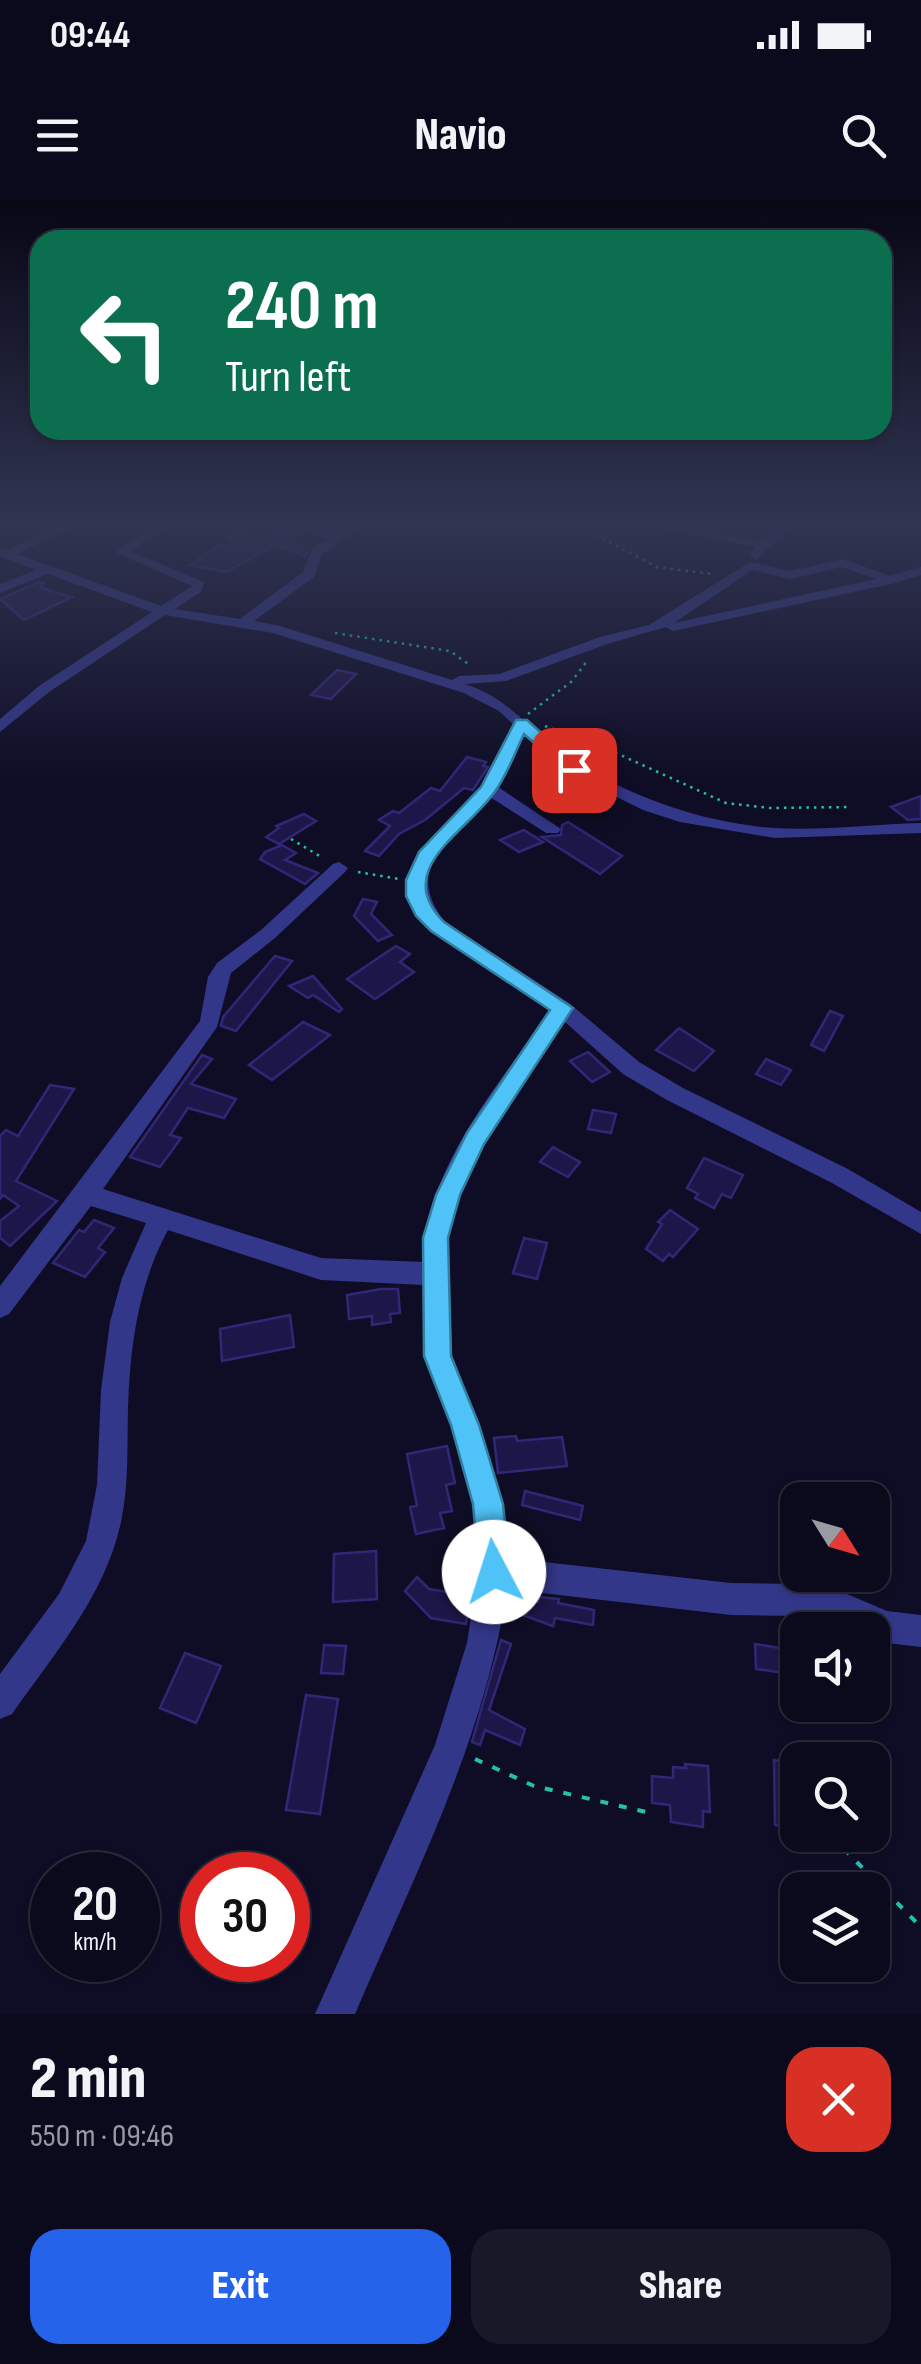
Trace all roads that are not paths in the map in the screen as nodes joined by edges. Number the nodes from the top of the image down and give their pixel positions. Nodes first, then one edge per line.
1 (156, 612) edge
2 (168, 612) edge
3 (260, 612) edge
4 (684, 612) edge
5 (737, 612) edge
6 (243, 624) junction
7 (654, 628) junction
8 (441, 680) junction
9 (523, 720) junction
10 (0, 727) edge
11 (489, 789) junction
12 (552, 828) dead end
13 (921, 828) edge
14 (339, 868) dead end
15 (562, 1008) junction
16 (86, 1194) junction
17 (163, 1216) junction
18 (921, 1224) edge
19 (434, 1274) junction
20 (0, 1306) edge
21 (494, 1572) junction
22 (921, 1631) edge
23 (0, 1702) edge
24 (336, 2014) edge

1 - 10 street
2 - 6 street
3 - 6 street
4 - 7 street
5 - 7 street
6 - 8 street
7 - 8 street
8 - 9 street
9 - 11 street
9 - 13 street
11 - 12 street
11 - 15 street
14 - 16 street
15 - 18 street
15 - 19 street
16 - 17 street
16 - 20 street
17 - 19 street
17 - 23 street
19 - 21 street
21 - 22 street
21 - 24 street

